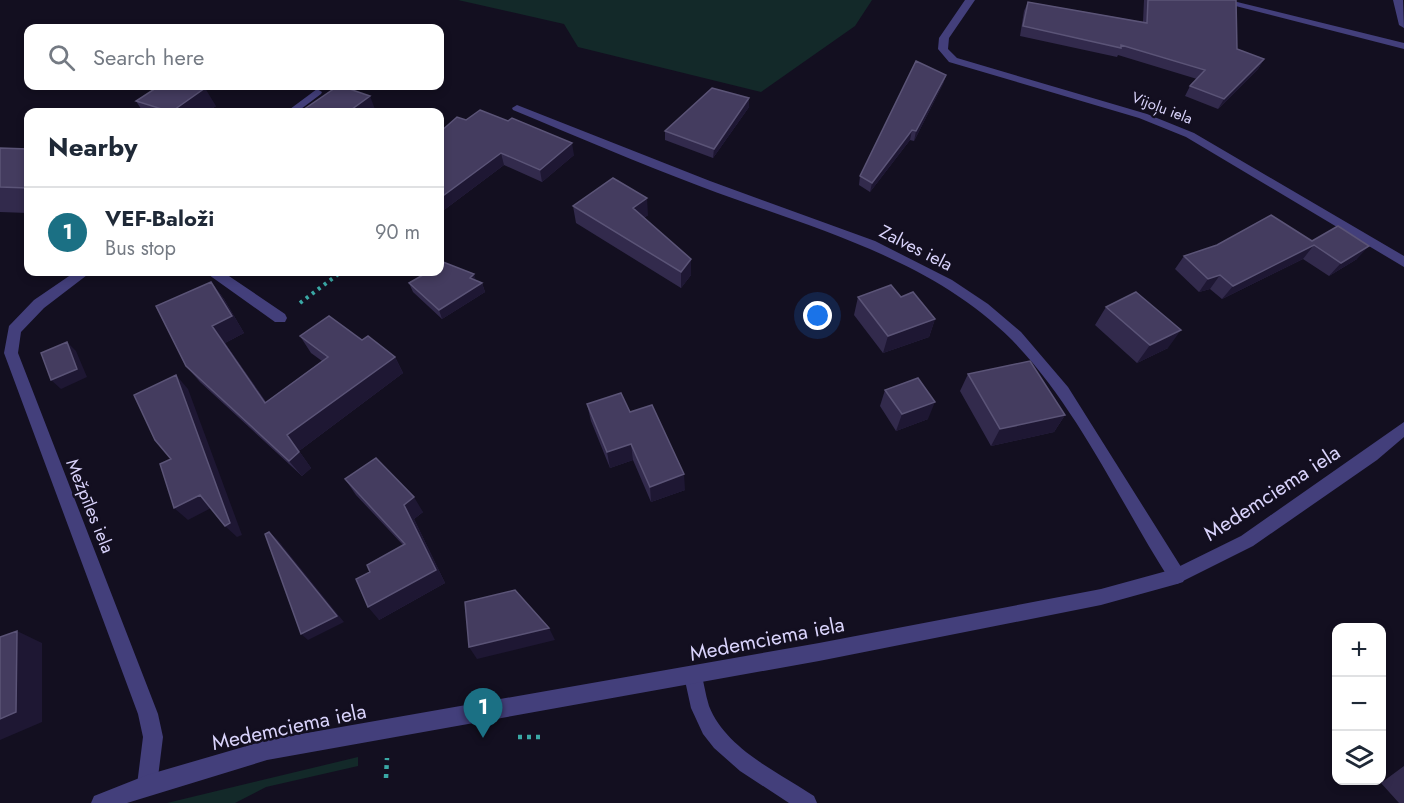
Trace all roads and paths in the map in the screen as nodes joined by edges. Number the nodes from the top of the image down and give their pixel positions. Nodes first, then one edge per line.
1 (970, 0) edge
2 (1217, 0) edge
3 (1398, 0) edge
4 (1404, 25) edge
5 (1404, 46) edge
6 (317, 92) dead end
7 (296, 108) edge
8 (517, 108) dead end
9 (1404, 262) edge
10 (78, 276) edge
11 (220, 276) edge
12 (336, 276) edge
13 (280, 318) joint
14 (1404, 428) edge
15 (1177, 576) junction
16 (693, 676) junction
17 (510, 737) dead end
18 (544, 737) dead end
19 (387, 758) dead end
20 (387, 778) dead end
21 (147, 785) junction
22 (799, 797) edge
23 (101, 803) edge

1 - 9 street, Vijoļu iela
2 - 5 street
3 - 4 street
6 - 7 street
8 - 15 street, Zalves iela
10 - 21 street, Mežpīles iela
11 - 13 street
12 - 13 path
14 - 15 street, Medemciema iela
15 - 16 street, Medemciema iela
16 - 21 street, Medemciema iela
16 - 22 street
17 - 18 path
19 - 20 path
21 - 23 street, Medemciema iela

